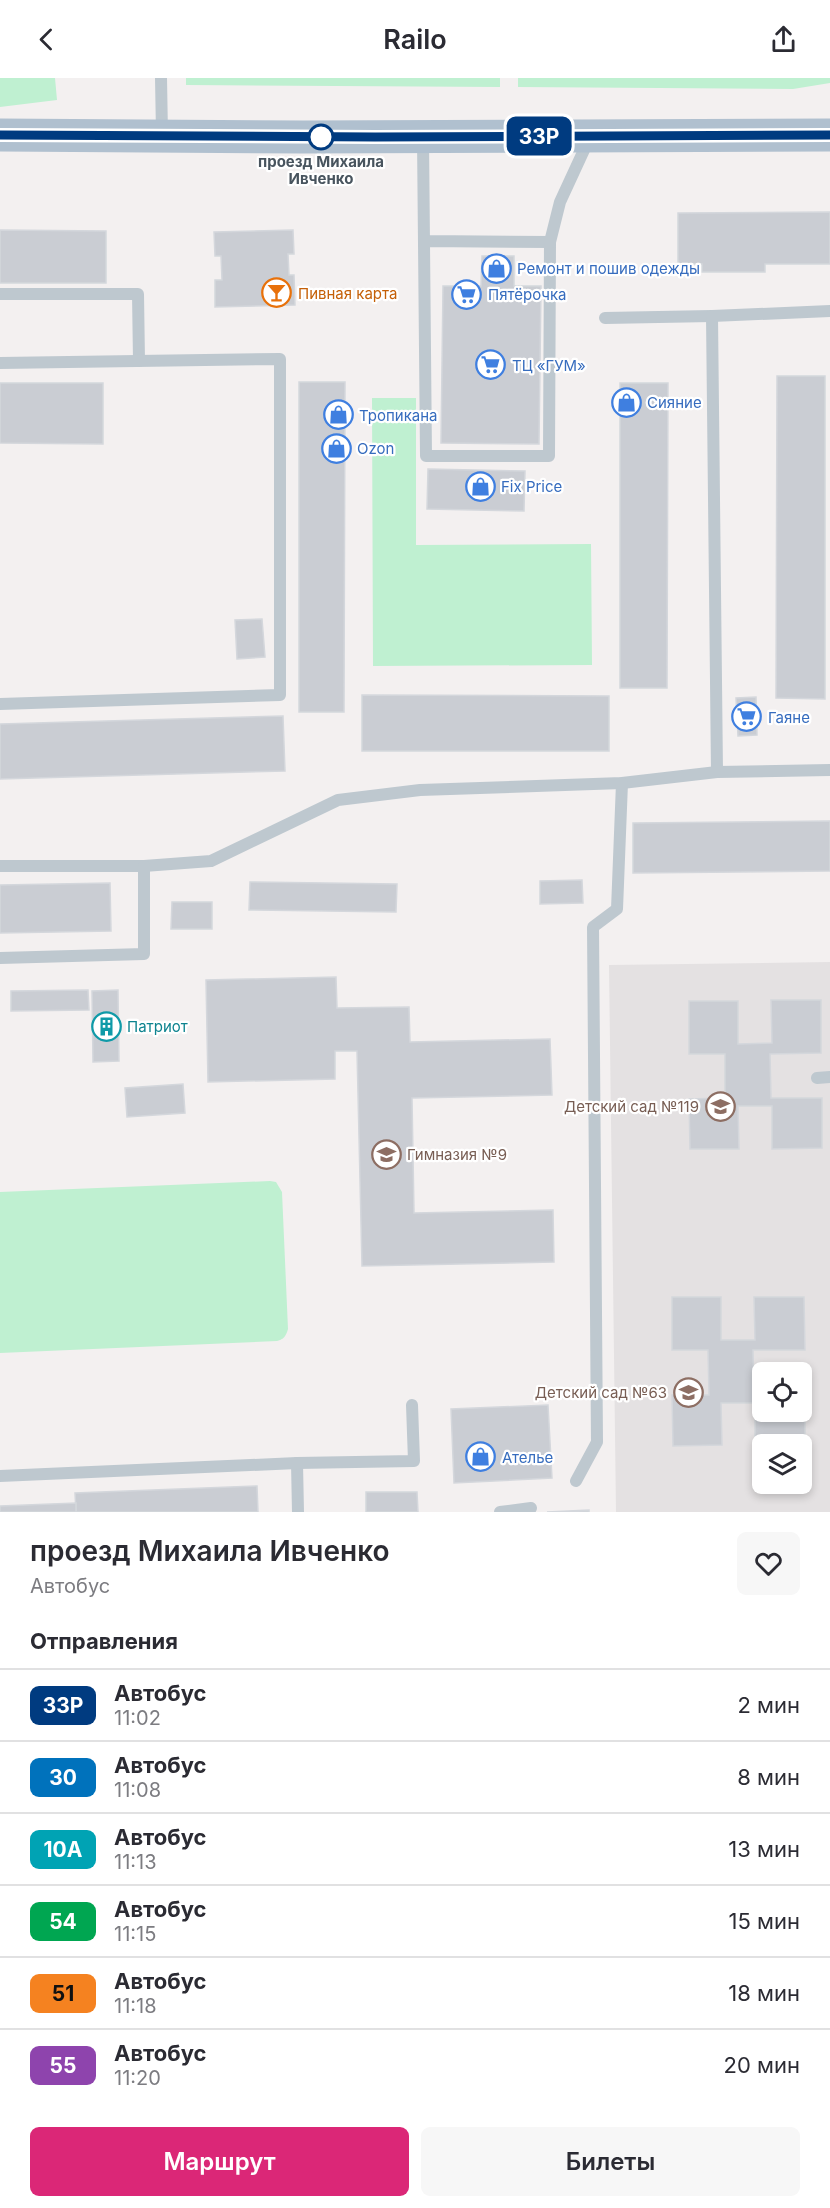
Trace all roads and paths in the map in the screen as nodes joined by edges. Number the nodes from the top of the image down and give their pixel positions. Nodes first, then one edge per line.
1 (161, 78) edge
2 (0, 135) edge
3 (830, 135) edge
4 (162, 136) junction
5 (423, 136) junction
6 (591, 136) junction
7 (425, 241) junction
8 (550, 242) junction
9 (0, 294) edge
10 (830, 311) edge
11 (712, 316) junction
12 (605, 318) dead end
13 (139, 361) junction
14 (0, 363) edge
15 (0, 704) edge
16 (830, 770) edge
17 (717, 772) junction
18 (622, 783) junction
19 (0, 866) edge
20 (144, 866) junction
21 (0, 958) edge
22 (830, 1077) edge
23 (817, 1078) dead end
24 (412, 1405) dead end
25 (297, 1463) junction
26 (0, 1476) edge
27 (576, 1481) dead end
28 (531, 1508) dead end
29 (298, 1512) edge
30 (500, 1512) edge

1 - 4 lane
2 - 4 main road
3 - 6 main road
4 - 5 main road
5 - 6 main road
5 - 7 lane
6 - 8 lane
7 - 8 lane
7 - 8 lane
9 - 13 lane
10 - 11 lane
11 - 12 lane
11 - 17 lane
13 - 14 lane
13 - 15 lane
16 - 17 lane
17 - 18 lane
18 - 20 lane
18 - 27 lane
19 - 20 lane
20 - 21 lane
22 - 23 lane
24 - 25 lane
25 - 26 lane
25 - 29 lane
28 - 30 lane

